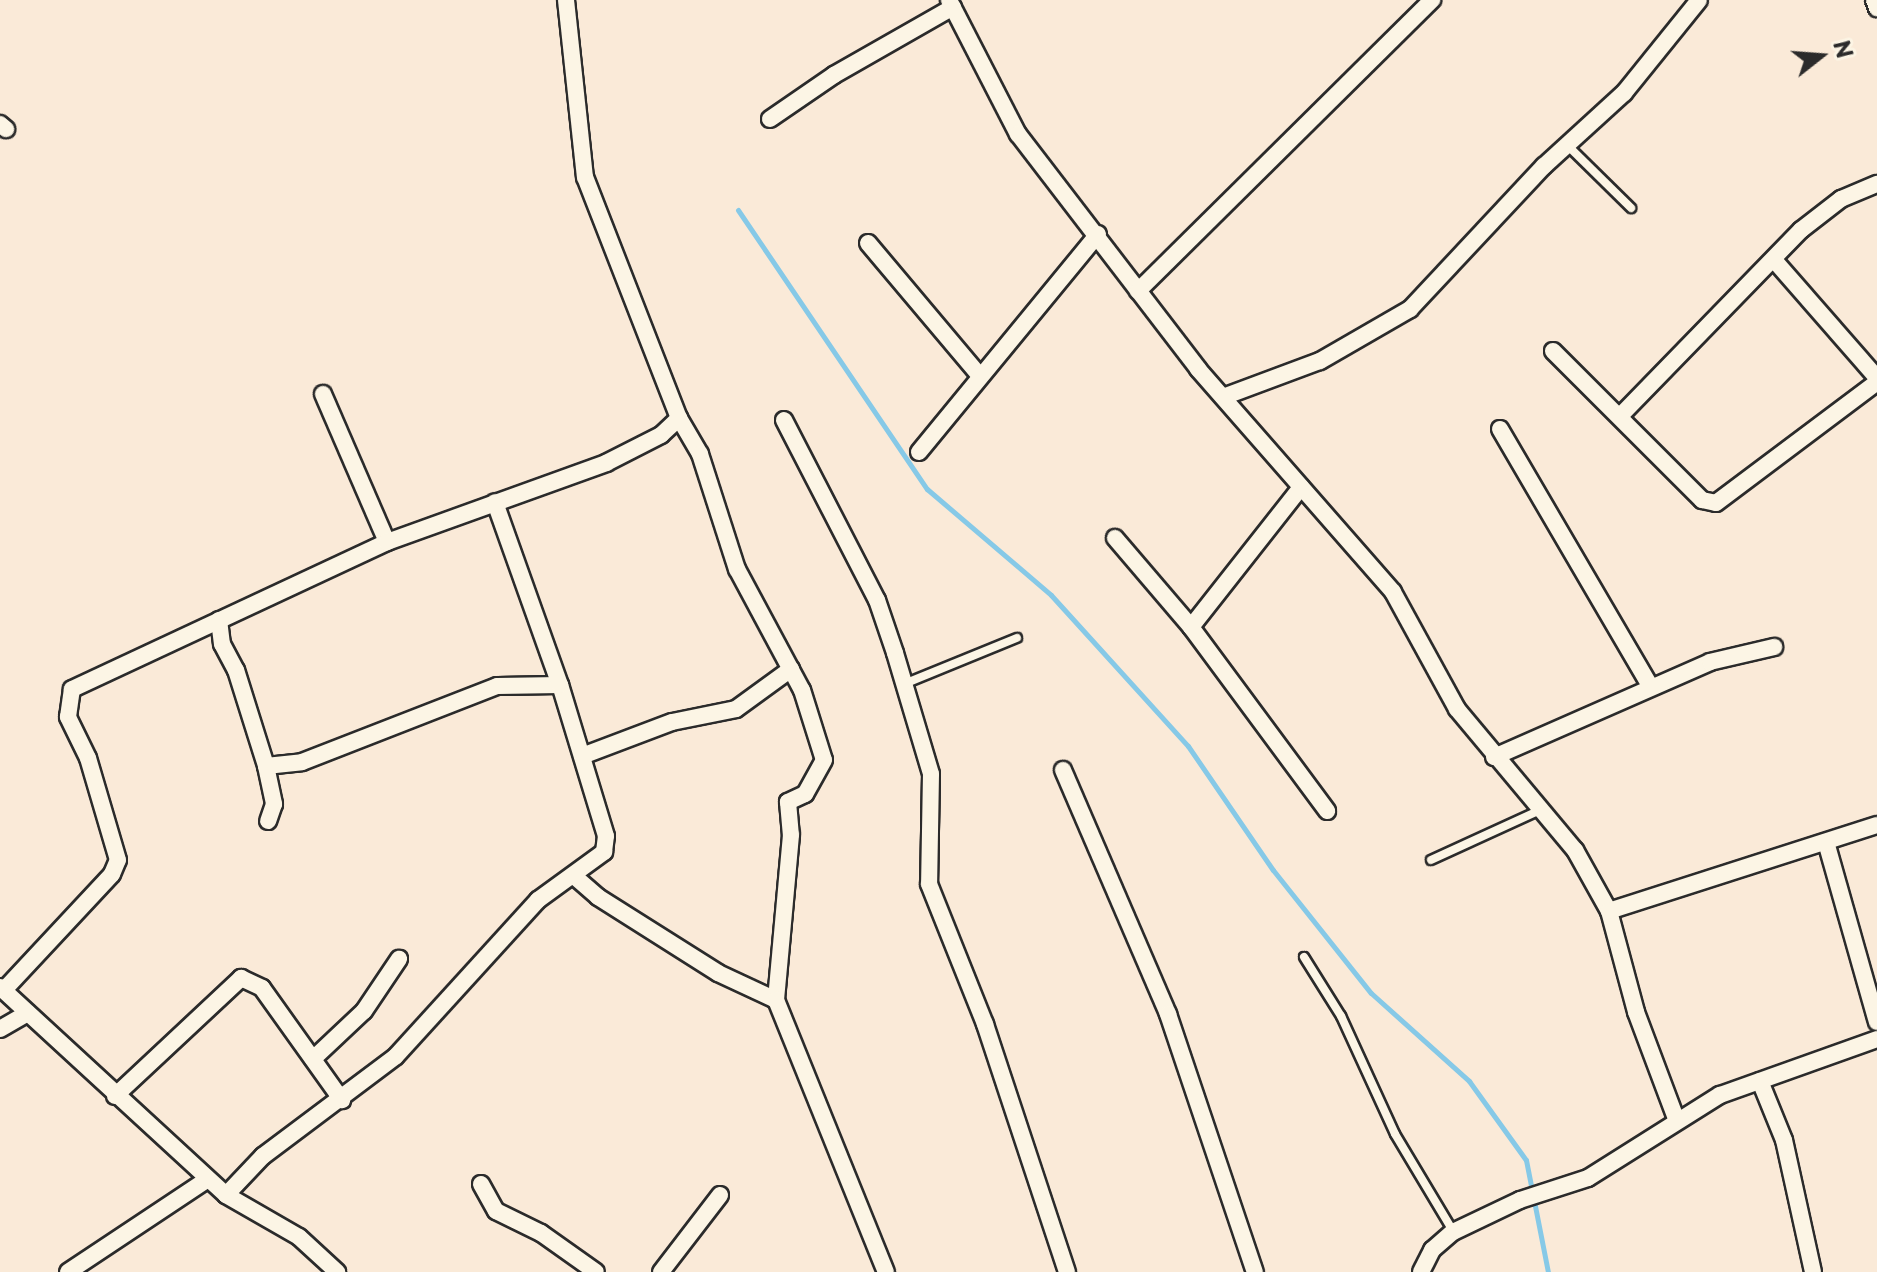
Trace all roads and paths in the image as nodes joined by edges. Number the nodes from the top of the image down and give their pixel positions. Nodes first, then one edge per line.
1 (566, 0) edge
2 (1432, 0) edge
3 (1699, 0) edge
4 (1874, 0) edge
5 (951, 4) edge
6 (1877, 8) edge
7 (770, 119) dead end
8 (1567, 145) junction
9 (1877, 184) edge
10 (1631, 208) dead end
11 (1098, 234) junction
12 (868, 243) dead end
13 (1775, 261) junction
14 (1138, 291) junction
15 (1553, 351) dead end
16 (980, 376) junction
17 (1877, 380) edge
18 (323, 394) dead end
19 (1223, 397) junction
20 (1622, 414) junction
21 (679, 418) junction
22 (784, 420) dead end
23 (1500, 429) dead end
24 (919, 452) dead end
25 (1301, 487) junction
26 (495, 502) junction
27 (1115, 538) dead end
28 (387, 542) junction
29 (219, 620) junction
30 (1191, 627) junction
31 (1017, 638) dead end
32 (1774, 647) dead end
33 (791, 669) junction
34 (904, 684) junction
35 (560, 685) junction
36 (1651, 687) junction
37 (582, 756) junction
38 (1494, 757) junction
39 (266, 766) junction
40 (1063, 770) dead end
41 (1540, 810) junction
42 (1327, 811) dead end
43 (268, 821) dead end
44 (1877, 825) edge
45 (1826, 842) junction
46 (1431, 860) dead end
47 (574, 876) junction
48 (1609, 911) junction
49 (1304, 957) dead end
50 (399, 959) dead end
51 (2, 988) edge
52 (776, 1000) junction
53 (28, 1013) junction
54 (1877, 1022) edge
55 (0, 1029) edge
56 (1877, 1039) edge
57 (313, 1059) junction
58 (1760, 1081) junction
59 (115, 1096) junction
60 (342, 1100) junction
61 (1677, 1121) junction
62 (208, 1179) junction
63 (481, 1184) dead end
64 (226, 1195) junction
65 (720, 1195) dead end
66 (1453, 1232) junction
67 (73, 1271) edge
68 (337, 1272) edge
69 (596, 1272) edge
70 (661, 1272) edge
71 (886, 1272) edge
72 (1067, 1272) edge
73 (1255, 1272) edge
74 (1421, 1272) edge
75 (1813, 1272) edge

1 - 21 street
2 - 14 street
3 - 8 street
4 - 6 street
5 - 7 street
5 - 11 street
8 - 10 lane
8 - 19 street
9 - 13 street
11 - 14 street
11 - 16 street
12 - 16 street
13 - 17 street
13 - 20 street
14 - 19 street
15 - 20 street
16 - 24 street
17 - 20 street
18 - 28 street
19 - 25 street
21 - 26 street
21 - 33 street
22 - 34 street
23 - 36 street
25 - 30 street
25 - 38 street
26 - 28 street
26 - 35 street
27 - 30 street
28 - 29 street
29 - 39 street
29 - 51 street
30 - 42 street
31 - 34 lane
32 - 36 street
33 - 37 street
33 - 52 street
34 - 72 street
35 - 37 street
35 - 39 street
36 - 38 street
37 - 47 street
38 - 41 street
39 - 43 street
40 - 73 street
41 - 46 lane
41 - 48 street
44 - 45 street
45 - 48 street
45 - 54 street
47 - 52 street
47 - 60 street
48 - 61 street
49 - 66 lane
50 - 57 street
51 - 53 street
52 - 71 street
53 - 55 street
53 - 59 street
56 - 58 street
57 - 59 street
57 - 60 street
58 - 61 street
58 - 75 street
59 - 62 street
60 - 64 street
61 - 66 street
62 - 64 street
62 - 67 street
63 - 69 street
64 - 68 street
65 - 70 street
66 - 74 street

